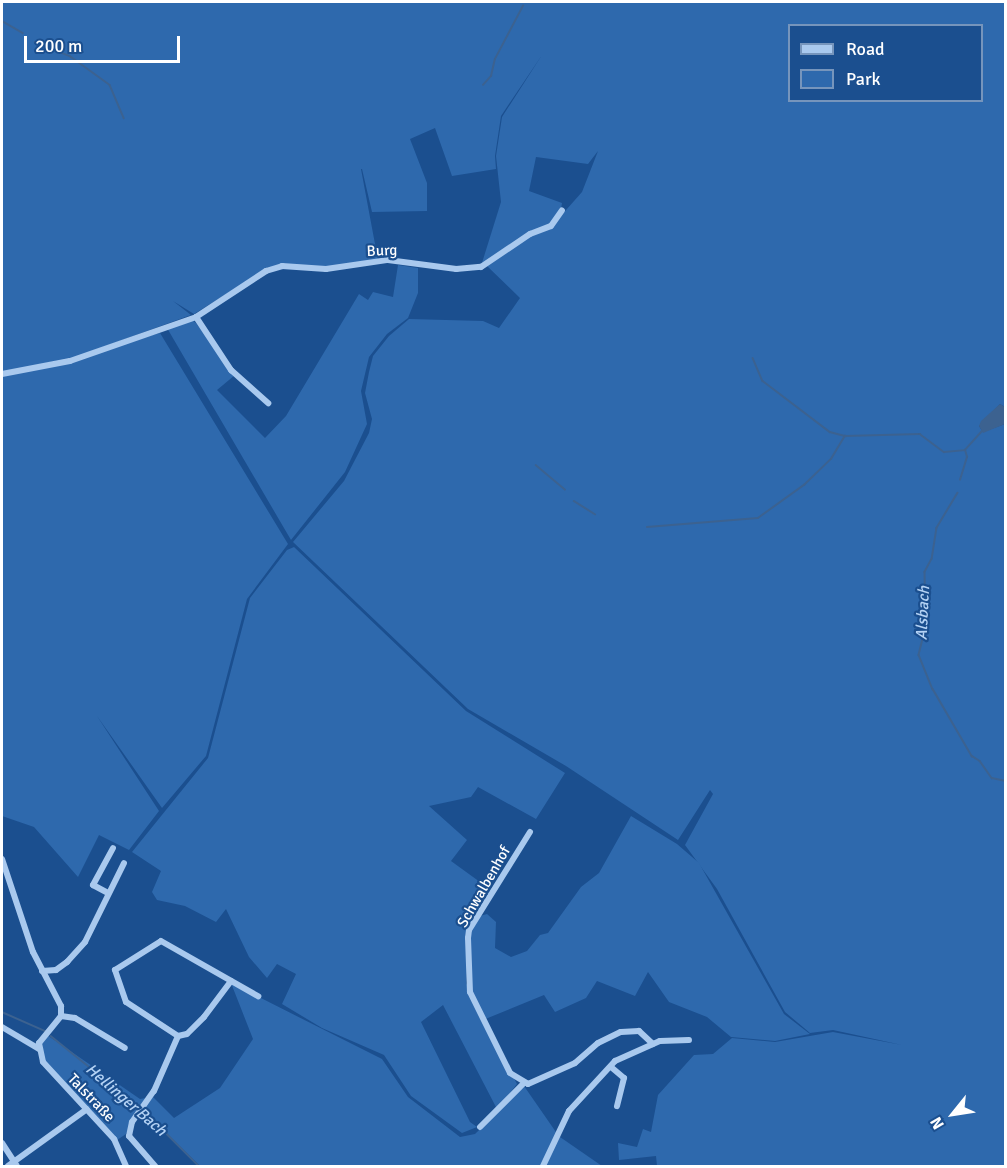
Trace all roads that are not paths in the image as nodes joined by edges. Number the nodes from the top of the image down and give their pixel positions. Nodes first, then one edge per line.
1 (562, 210) dead end
2 (196, 317) junction
3 (2, 374) edge
4 (268, 403) dead end
5 (530, 832) dead end
6 (113, 848) dead end
7 (2, 859) edge
8 (124, 864) dead end
9 (108, 893) junction
10 (42, 971) junction
11 (231, 981) junction
12 (258, 996) dead end
13 (61, 1016) junction
14 (3, 1031) edge
15 (178, 1036) junction
16 (689, 1040) dead end
17 (653, 1044) junction
18 (125, 1048) dead end
19 (39, 1049) junction
20 (611, 1067) junction
21 (524, 1083) junction
22 (617, 1106) dead end
23 (87, 1108) junction
24 (480, 1127) dead end
25 (129, 1136) junction
26 (2, 1143) edge
27 (117, 1143) junction
28 (15, 1163) edge
29 (8, 1167) edge
30 (126, 1167) edge
31 (155, 1167) edge
32 (543, 1167) edge

1 - 2 street, Burg
2 - 3 street, Burg
2 - 4 street
5 - 21 street, Schwalbenhof
6 - 9 street
7 - 10 street
8 - 9 street
9 - 10 street
10 - 13 street
11 - 12 street
11 - 15 street
11 - 15 street
13 - 18 street
13 - 19 street
14 - 19 street
15 - 25 street
16 - 17 street
17 - 20 street
17 - 21 street
19 - 23 street, Talstraße
20 - 22 street
20 - 32 street
21 - 24 street
23 - 27 street, Talstraße
23 - 28 street
25 - 27 street, Talstraße
25 - 31 street
26 - 28 street
27 - 30 street
28 - 29 street

